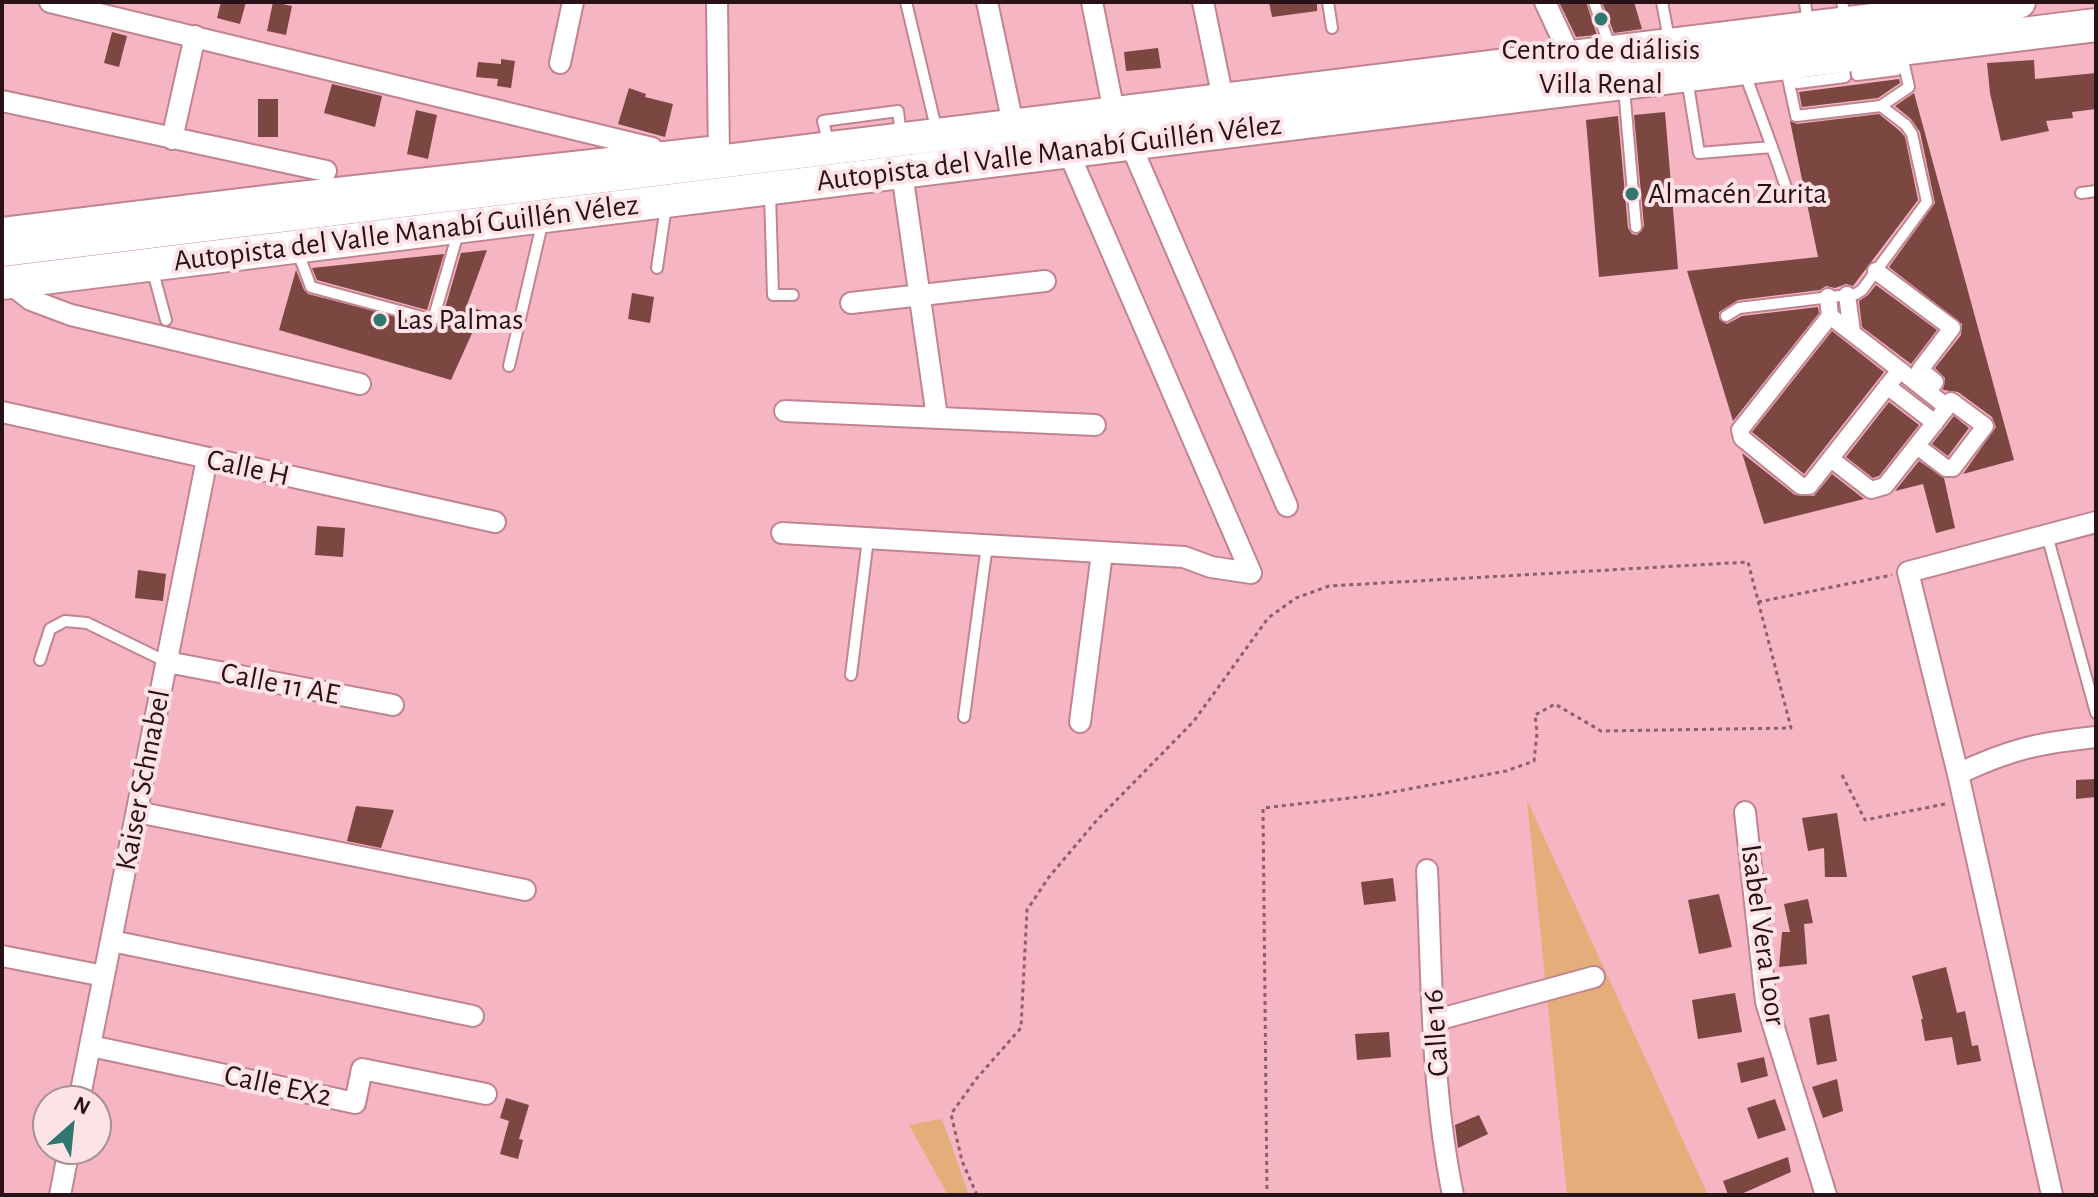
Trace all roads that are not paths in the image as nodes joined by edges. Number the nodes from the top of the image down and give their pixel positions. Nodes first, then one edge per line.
1 (50, 2) edge
2 (573, 2) edge
3 (717, 2) edge
4 (906, 2) edge
5 (987, 2) edge
6 (1092, 2) edge
7 (1203, 2) edge
8 (1328, 2) edge
9 (1545, 2) edge
10 (1594, 2) edge
11 (1662, 2) edge
12 (2019, 2) edge
13 (1844, 12) edge
14 (1807, 15) edge
15 (2096, 25) edge
16 (1332, 28) dead end
17 (195, 36) junction
18 (1670, 45) junction
19 (1896, 50) junction
20 (1571, 58) junction
21 (1789, 62) junction
22 (560, 63) dead end
23 (1618, 67) junction
24 (1743, 68) junction
25 (1689, 91) dead end
26 (1896, 97) junction
27 (1223, 99) junction
28 (2, 101) edge
29 (1184, 103) junction
30 (1881, 106) junction
31 (1114, 112) junction
32 (1902, 121) junction
33 (1013, 124) junction
34 (937, 133) junction
35 (1189, 136) junction
36 (172, 139) junction
37 (1130, 143) junction
38 (1772, 147) junction
39 (665, 151) junction
40 (1068, 151) junction
41 (713, 156) junction
42 (275, 161) junction
43 (326, 171) dead end
44 (902, 173) junction
45 (770, 188) junction
46 (2096, 191) edge
47 (2081, 193) dead end
48 (1789, 196) dead end
49 (667, 201) junction
50 (544, 215) junction
51 (288, 218) junction
52 (460, 225) junction
53 (1636, 227) dead end
54 (2, 228) edge
55 (2, 250) edge
56 (151, 265) junction
57 (657, 268) dead end
58 (1876, 271) junction
59 (69, 275) junction
60 (1045, 281) dead end
61 (5, 283) edge
62 (793, 295) dead end
63 (920, 295) junction
64 (1847, 295) junction
65 (1828, 297) junction
66 (851, 303) dead end
67 (71, 315) junction
68 (1726, 316) dead end
69 (1830, 316) junction
70 (166, 320) dead end
71 (1852, 332) junction
72 (509, 366) dead end
73 (1900, 370) junction
74 (360, 384) dead end
75 (1887, 386) junction
76 (1928, 392) junction
77 (1947, 407) junction
78 (785, 411) dead end
79 (2, 412) edge
80 (937, 417) junction
81 (1935, 423) junction
82 (1095, 425) dead end
83 (1917, 446) junction
84 (207, 459) junction
85 (1831, 459) junction
86 (1287, 506) dead end
87 (495, 522) dead end
88 (2096, 522) edge
89 (782, 533) dead end
90 (2047, 535) junction
91 (868, 539) junction
92 (987, 545) junction
93 (1102, 553) junction
94 (40, 660) dead end
95 (167, 662) junction
96 (851, 675) dead end
97 (393, 705) dead end
98 (2096, 713) edge
99 (964, 717) dead end
100 (1080, 722) dead end
101 (2096, 737) edge
102 (1958, 774) junction
103 (137, 812) junction
104 (1745, 812) dead end
105 (1427, 870) dead end
106 (525, 890) dead end
107 (112, 941) junction
108 (2, 956) edge
109 (104, 976) junction
110 (1594, 977) dead end
111 (473, 1016) dead end
112 (1433, 1021) junction
113 (91, 1046) junction
114 (82, 1085) edge
115 (486, 1094) dead end
116 (66, 1165) edge
117 (60, 1195) edge
118 (1453, 1195) edge
119 (1826, 1195) edge
120 (2052, 1195) edge

1 - 17 street
2 - 22 street
3 - 41 street
4 - 34 lane
5 - 33 street
6 - 31 street
7 - 27 street
8 - 16 lane
9 - 20 street
10 - 23 lane
11 - 18 lane
12 - 13 main road, Autopista del Valle Manabí Guillén Vélez
13 - 14 main road, Autopista del Valle Manabí Guillén Vélez
14 - 18 main road, Autopista del Valle Manabí Guillén Vélez
15 - 19 main road, Autopista del Valle Manabí Guillén Vélez
17 - 36 street
17 - 39 street
18 - 23 main road, Autopista del Valle Manabí Guillén Vélez
19 - 21 main road, Autopista del Valle Manabí Guillén Vélez
19 - 26 lane
20 - 23 main road, Autopista del Valle Manabí Guillén Vélez
20 - 27 main road, Autopista del Valle Manabí Guillén Vélez
21 - 24 main road, Autopista del Valle Manabí Guillén Vélez
21 - 30 lane
23 - 24 main road, Autopista del Valle Manabí Guillén Vélez
23 - 35 main road, Autopista del Valle Manabí Guillén Vélez
23 - 53 lane
24 - 38 lane
25 - 38 lane
26 - 30 lane
26 - 32 lane
27 - 29 main road, Autopista del Valle Manabí Guillén Vélez
28 - 36 street
29 - 31 main road, Autopista del Valle Manabí Guillén Vélez
29 - 35 main road
30 - 32 lane
31 - 33 main road, Autopista del Valle Manabí Guillén Vélez
32 - 58 lane
33 - 34 main road, Autopista del Valle Manabí Guillén Vélez
34 - 41 main road, Autopista del Valle Manabí Guillén Vélez
35 - 37 main road, Autopista del Valle Manabí Guillén Vélez
36 - 42 street
37 - 40 main road, Autopista del Valle Manabí Guillén Vélez
37 - 86 street
38 - 48 lane
39 - 41 street
39 - 51 street
40 - 44 main road, Autopista del Valle Manabí Guillén Vélez
40 - 93 street
41 - 51 main road, Autopista del Valle Manabí Guillén Vélez
42 - 43 street
42 - 51 street
44 - 45 main road, Autopista del Valle Manabí Guillén Vélez
44 - 63 street
45 - 49 main road, Autopista del Valle Manabí Guillén Vélez
45 - 62 lane
46 - 47 lane
49 - 50 main road, Autopista del Valle Manabí Guillén Vélez
49 - 57 lane
50 - 52 main road, Autopista del Valle Manabí Guillén Vélez
50 - 72 lane
51 - 52 main road, Autopista del Valle Manabí Guillén Vélez
51 - 52 lane
51 - 54 street
51 - 55 main road, Autopista del Valle Manabí Guillén Vélez
51 - 56 main road, Autopista del Valle Manabí Guillén Vélez
56 - 59 main road, Autopista del Valle Manabí Guillén Vélez
56 - 70 lane
58 - 64 lane
58 - 76 street
59 - 61 main road, Autopista del Valle Manabí Guillén Vélez
59 - 67 street
60 - 63 street
61 - 67 street
63 - 66 street
63 - 80 street
64 - 65 lane
64 - 71 street
65 - 68 lane
65 - 69 street
67 - 74 street
69 - 71 street
69 - 85 street
71 - 73 street
73 - 75 street
73 - 76 street
75 - 81 street
75 - 85 street
76 - 77 street
77 - 81 street
77 - 83 street
78 - 80 street
79 - 84 street, Calle H
80 - 82 street
81 - 83 street
83 - 85 street
84 - 87 street, Calle H
84 - 95 street, Kaiser Schnabel
88 - 90 street
89 - 91 street
90 - 98 lane
90 - 102 street
91 - 92 street
91 - 96 lane
92 - 93 street
92 - 99 lane
93 - 100 street
94 - 95 lane
95 - 97 street, Calle 11 AE
95 - 103 street, Kaiser Schnabel
101 - 102 street
102 - 120 street
103 - 106 street
103 - 107 street, Kaiser Schnabel
104 - 119 street, Isabel Vera Loor
105 - 112 street, Calle 16
107 - 109 street, Kaiser Schnabel
107 - 111 street
108 - 109 street
109 - 113 street, Kaiser Schnabel
110 - 112 street
112 - 118 street, Calle 16
113 - 114 street, Kaiser Schnabel
113 - 115 street, Calle EX2
116 - 117 street

